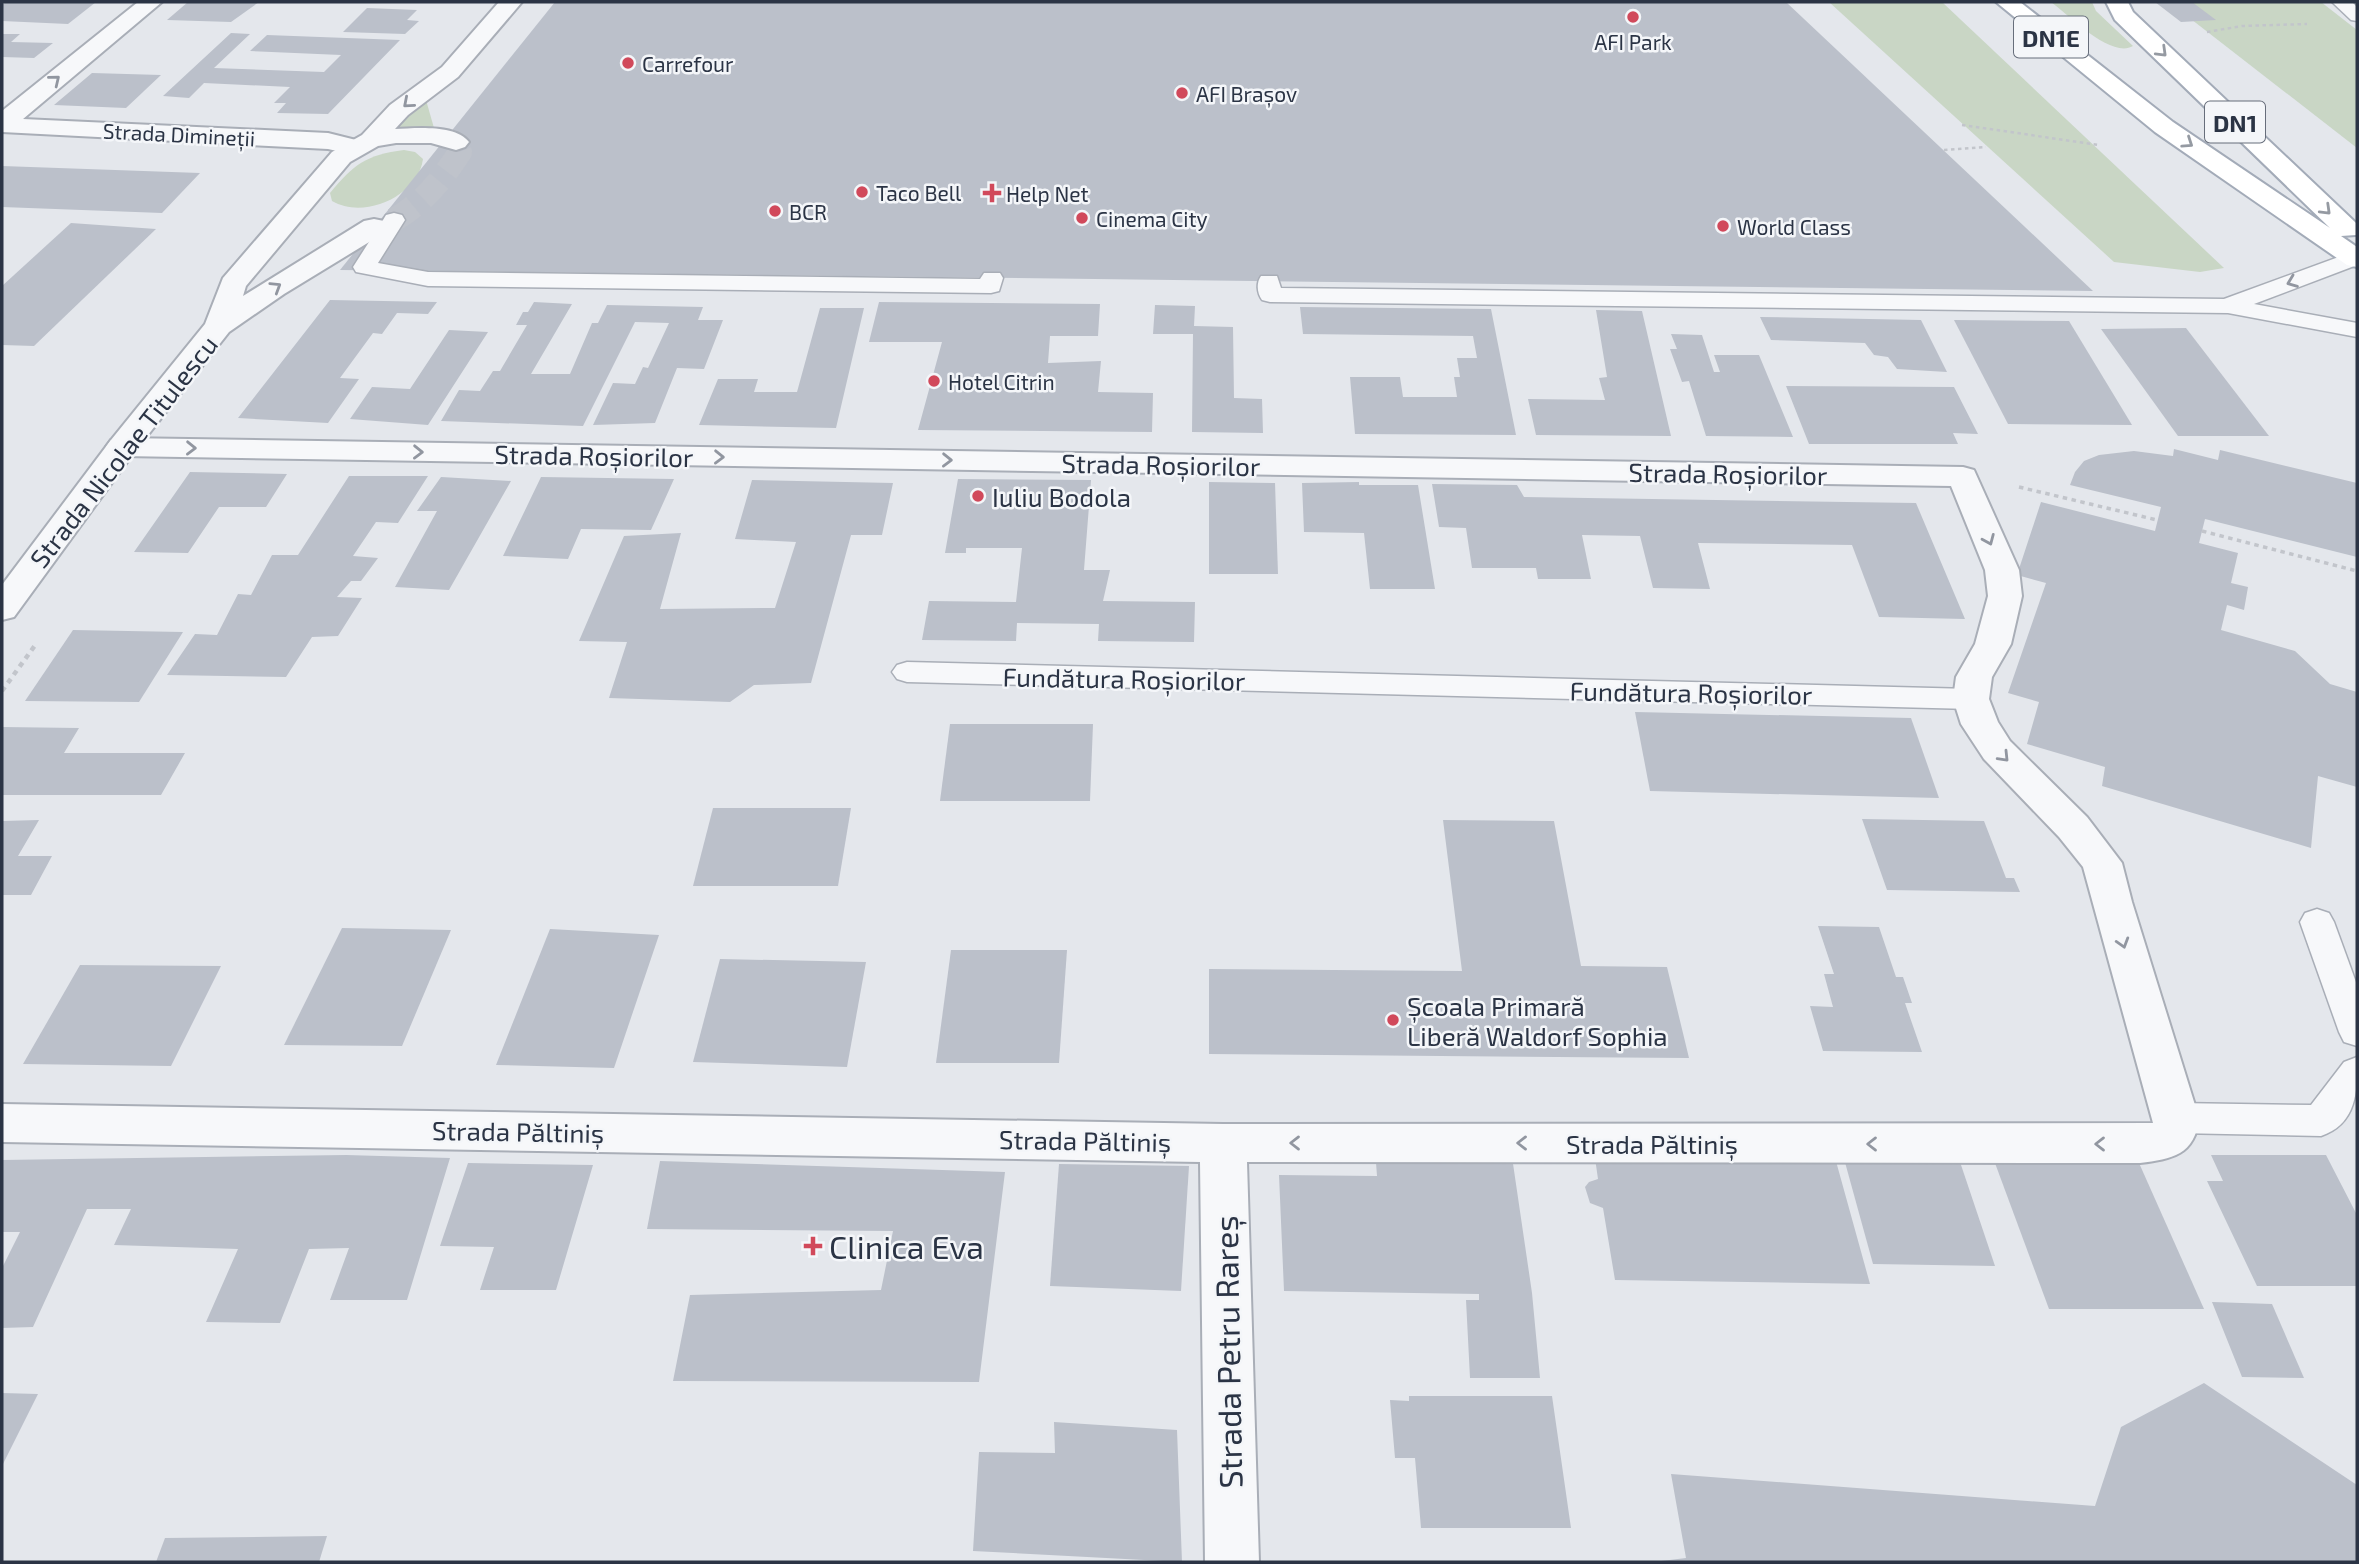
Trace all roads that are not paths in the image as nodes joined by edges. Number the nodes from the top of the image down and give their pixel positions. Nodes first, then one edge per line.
1 (151, 2) edge
2 (511, 2) edge
3 (2007, 2) edge
4 (2117, 2) edge
5 (2341, 2) edge
6 (2357, 16) edge
7 (450, 72) junction
8 (2095, 72) joint
9 (2, 124) edge
10 (363, 144) junction
11 (303, 200) junction
12 (384, 223) junction
13 (2357, 252) edge
14 (992, 278) dead end
15 (1269, 281) dead end
16 (2228, 306) junction
17 (219, 326) junction
18 (2357, 330) edge
19 (122, 447) junction
20 (2, 609) edge
21 (907, 672) dead end
22 (1970, 699) junction
23 (2317, 922) dead end
24 (2357, 1032) edge
25 (2357, 1072) edge
26 (2, 1123) edge
27 (2172, 1129) junction
28 (1223, 1143) junction
29 (1232, 1562) edge

9 -> 1 street
2 - 7 street, Strada Nicolae Titulescu
3 - 8 main road, DN1E
4 -> 13 main road, DN1
5 - 6 lane
7 -> 10 street, Strada Nicolae Titulescu
7 - 10 street, Strada Nicolae Titulescu
8 -> 13 main road, DN1
9 - 10 street, Strada Dimineții
10 - 11 street, Strada Nicolae Titulescu
11 - 12 street
11 - 17 street, Strada Nicolae Titulescu
12 - 14 lane
17 -> 12 street, Strada Nicolae Titulescu
13 -> 16 lane
15 - 16 lane
16 - 18 lane
17 - 19 street, Strada Nicolae Titulescu
19 - 20 street, Strada Nicolae Titulescu
19 -> 22 street, Strada Roșiorilor
21 - 22 lane, Fundătura Roșiorilor
22 -> 27 street
23 - 24 lane
25 - 27 lane
26 - 28 street, Strada Păltiniș
27 -> 28 street, Strada Păltiniș
28 - 29 street, Strada Petru Rareș

